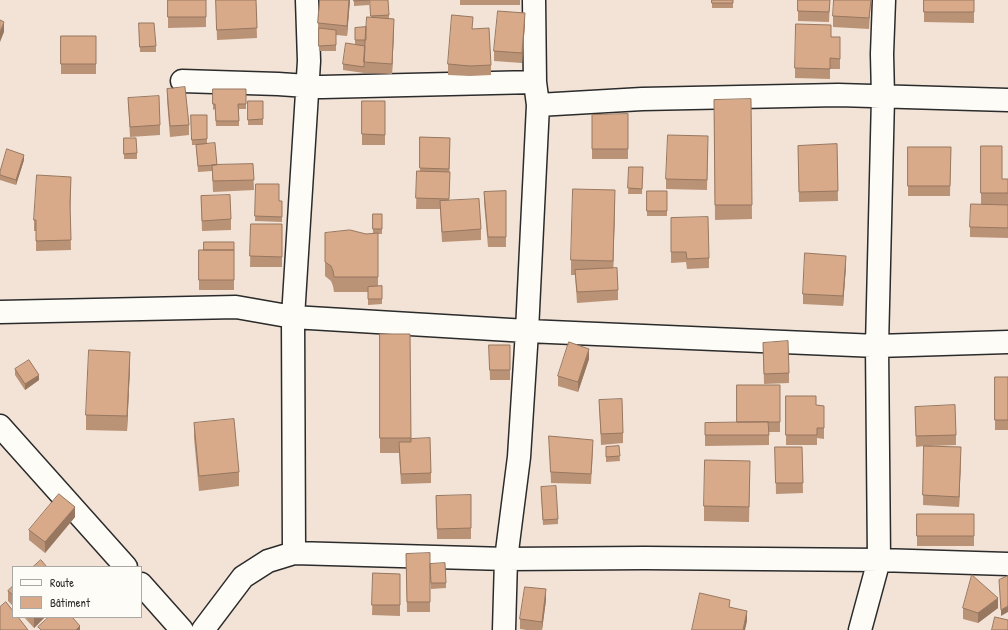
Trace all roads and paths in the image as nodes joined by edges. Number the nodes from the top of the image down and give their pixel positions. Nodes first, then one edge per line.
1 (306, 0) edge
2 (534, 0) edge
3 (884, 0) edge
4 (182, 81) dead end
5 (535, 82) junction
6 (308, 86) junction
7 (883, 97) junction
8 (1008, 100) edge
9 (538, 105) junction
10 (0, 312) edge
11 (293, 317) junction
12 (527, 331) junction
13 (1008, 342) edge
14 (877, 346) junction
15 (0, 426) edge
16 (294, 553) junction
17 (506, 559) junction
18 (879, 560) junction
19 (1008, 564) edge
20 (125, 566) edge
21 (142, 585) edge
22 (182, 630) edge
23 (203, 630) edge
24 (504, 630) edge
25 (860, 630) edge

1 - 6 street
2 - 5 street
3 - 7 street
4 - 6 street
5 - 6 street
5 - 9 street
6 - 11 street
7 - 8 street
7 - 9 street
7 - 14 street
9 - 12 street
10 - 11 street
11 - 12 street
11 - 16 street
12 - 14 street
12 - 17 street
13 - 14 street
14 - 18 street
15 - 20 street
16 - 17 street
16 - 23 street
17 - 18 street
17 - 24 street
18 - 19 street
18 - 25 street
21 - 22 street

